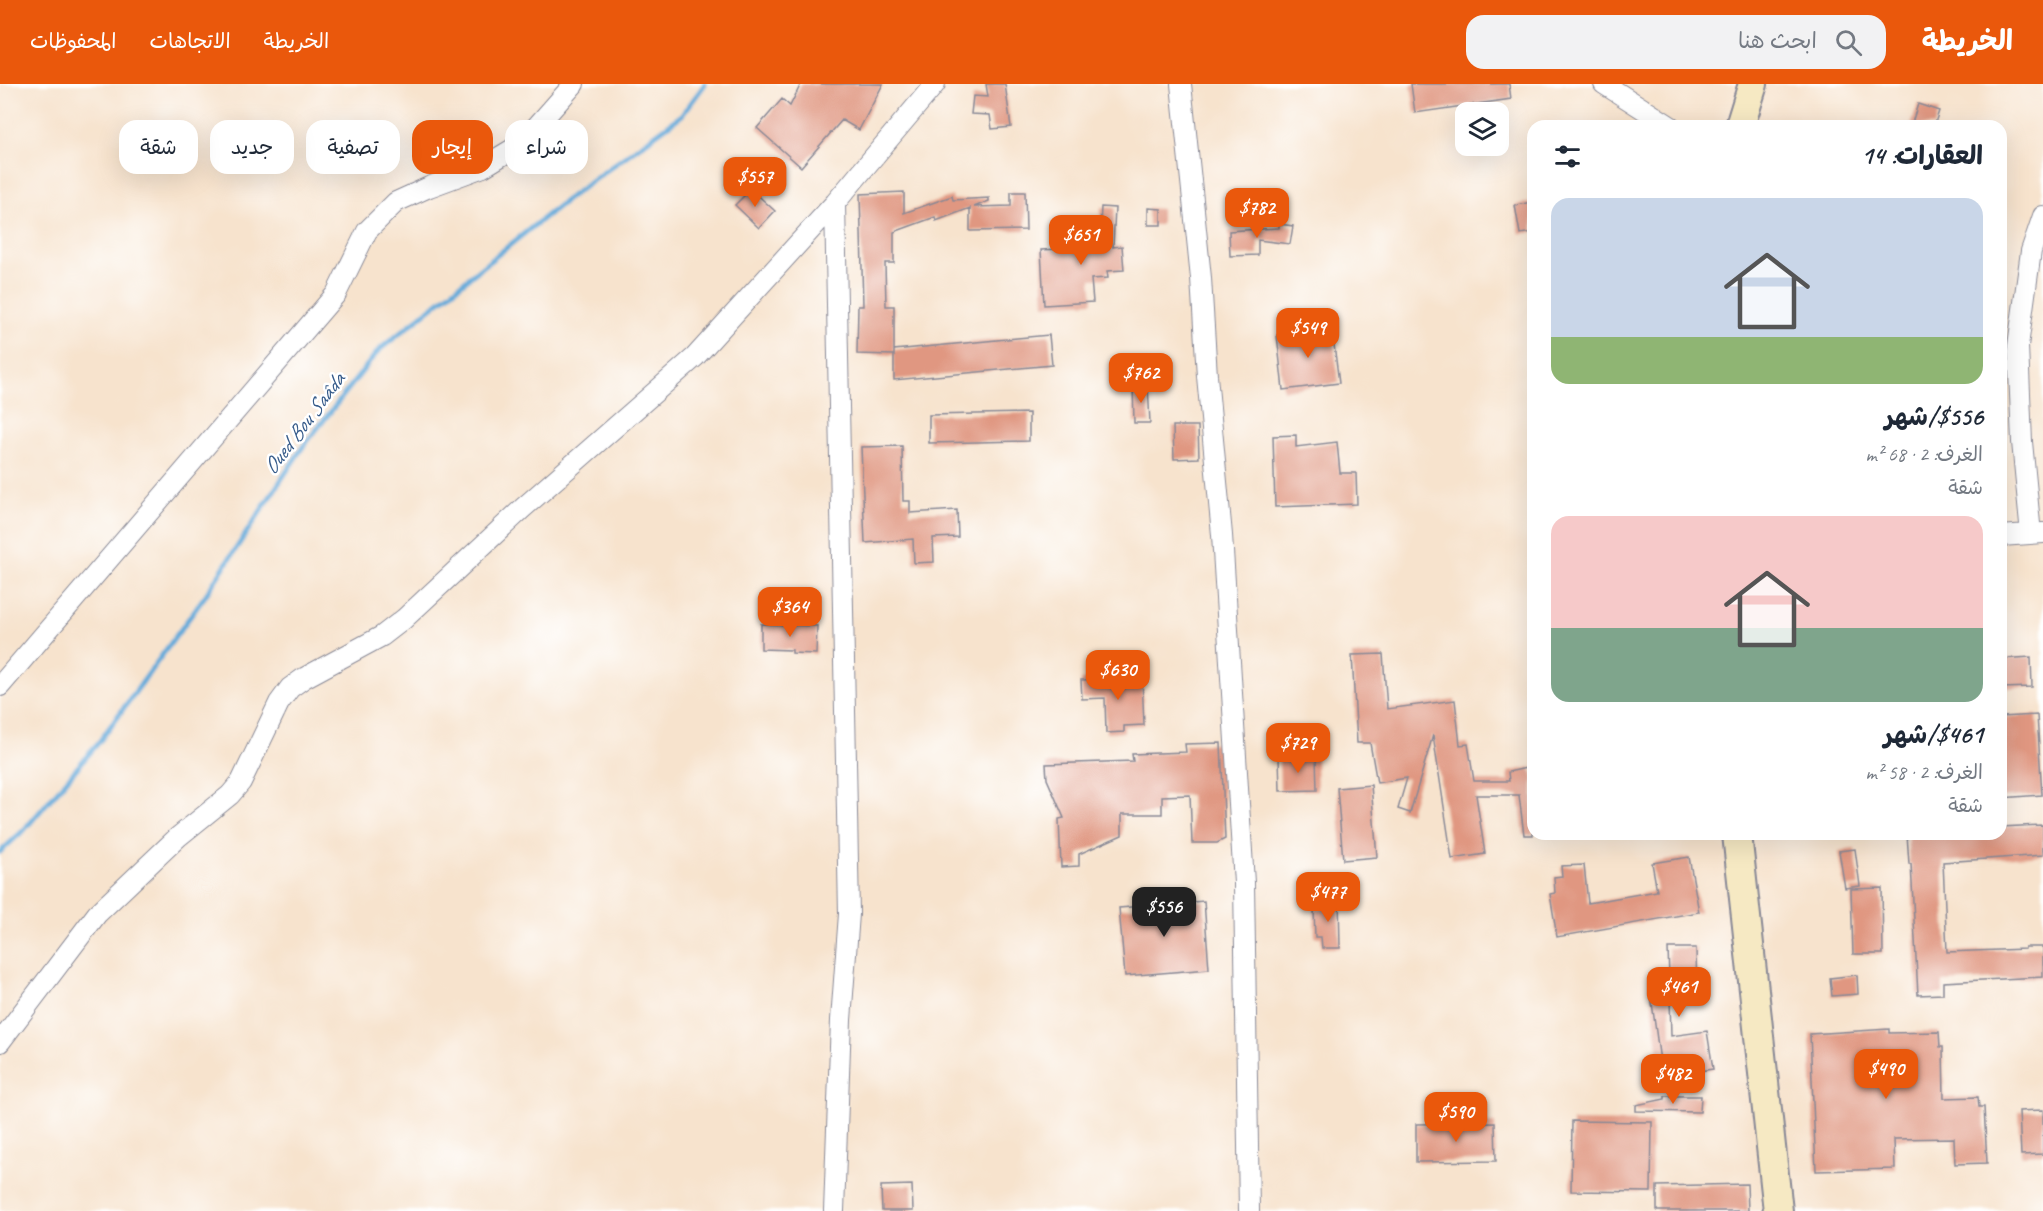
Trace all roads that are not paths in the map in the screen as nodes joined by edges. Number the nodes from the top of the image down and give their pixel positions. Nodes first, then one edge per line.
1 (574, 84) edge
2 (935, 84) edge
3 (1181, 84) edge
4 (1604, 84) edge
5 (1753, 84) edge
6 (1661, 120) edge
7 (1742, 120) edge
8 (835, 203) junction
9 (2043, 216) edge
10 (2037, 533) edge
11 (2007, 536) edge
12 (0, 686) edge
13 (1738, 840) edge
14 (0, 1042) edge
15 (834, 1211) edge
16 (1250, 1211) edge
17 (1778, 1211) edge

1 - 12 street
2 - 8 street
3 - 16 street
4 - 6 street
5 - 7 main road
8 - 14 street
8 - 15 street
9 - 10 street
10 - 11 street
13 - 17 main road

